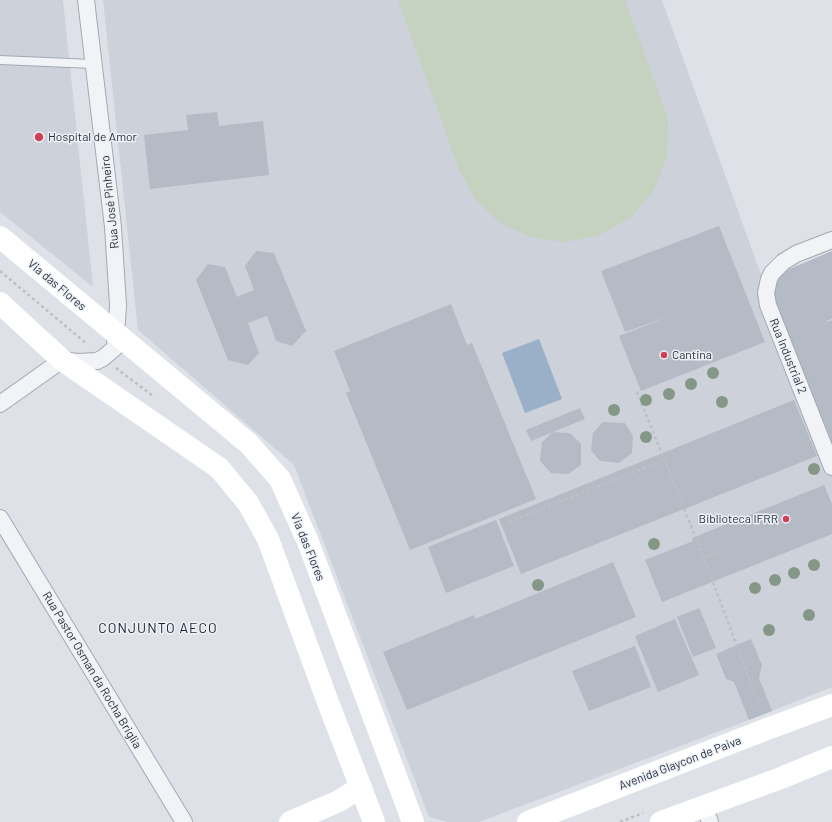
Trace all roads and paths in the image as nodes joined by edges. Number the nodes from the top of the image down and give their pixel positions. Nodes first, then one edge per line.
1 (86, 0) edge
2 (0, 60) edge
3 (93, 64) junction
4 (0, 237) edge
5 (832, 240) edge
6 (0, 304) edge
7 (114, 333) junction
8 (62, 360) junction
9 (637, 392) dead end
10 (0, 404) edge
11 (664, 460) junction
12 (832, 467) edge
13 (0, 518) edge
14 (509, 522) dead end
15 (719, 552) dead end
16 (704, 558) junction
17 (832, 705) edge
18 (763, 715) dead end
19 (832, 757) edge
20 (361, 787) junction
21 (707, 814) edge
22 (184, 822) edge
23 (290, 822) edge
24 (374, 822) edge
25 (413, 822) edge
26 (528, 822) edge
27 (662, 822) edge

1 - 3 street, Rua José Pinheiro
2 - 3 lane
3 - 7 street, Rua José Pinheiro
4 - 7 main road, Via das Flores
5 - 12 street, Rua Industrial 2
6 - 8 main road
7 - 8 street
7 - 25 main road, Via das Flores
8 - 10 street
8 - 20 main road
9 - 11 path
11 - 14 path
11 - 16 path
13 - 22 street, Rua Pastor Osman da Rocha Briglia
15 - 16 path
16 - 18 path
17 - 26 main road, Avenida Glaycon de Paiva
19 - 21 main road
20 - 23 main road
20 - 24 main road
21 - 27 main road

